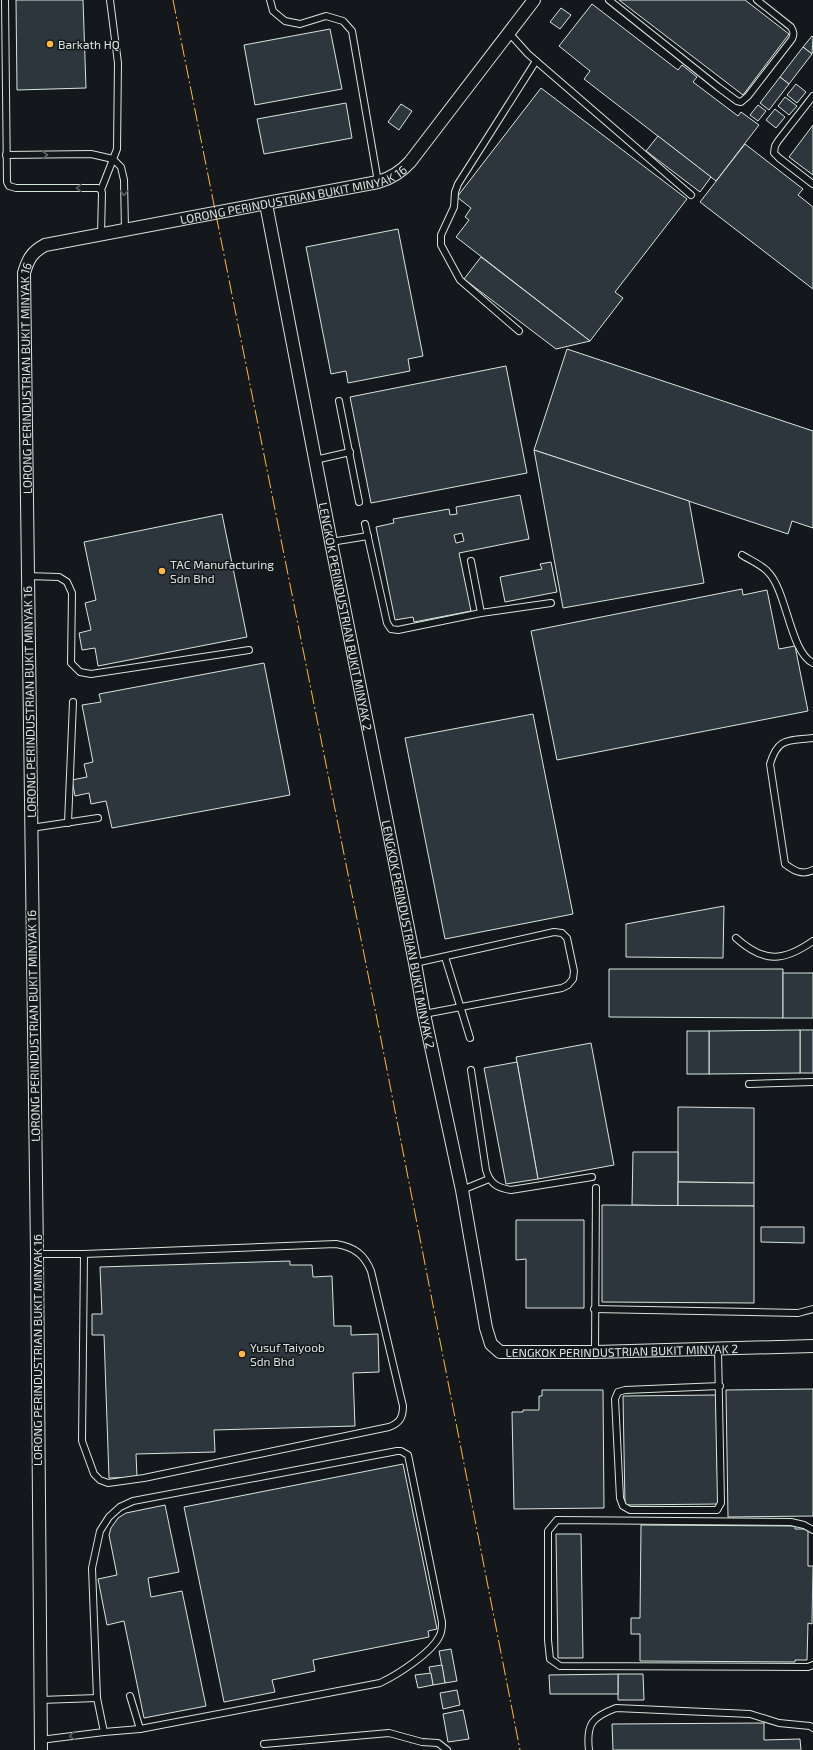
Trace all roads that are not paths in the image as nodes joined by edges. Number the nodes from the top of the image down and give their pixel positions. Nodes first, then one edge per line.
1 (5, 0) edge
2 (110, 0) edge
3 (270, 0) edge
4 (534, 0) edge
5 (609, 0) edge
6 (757, 0) edge
7 (509, 33) junction
8 (536, 61) junction
9 (813, 96) edge
10 (6, 155) junction
11 (113, 159) junction
12 (378, 182) junction
13 (813, 184) edge
14 (102, 190) junction
15 (691, 195) dead end
16 (266, 204) junction
17 (125, 231) junction
18 (101, 234) junction
19 (519, 331) dead end
20 (339, 401) dead end
21 (350, 452) junction
22 (315, 460) junction
23 (359, 502) dead end
24 (366, 524) dead end
25 (368, 536) junction
26 (331, 542) junction
27 (742, 555) dead end
28 (471, 561) dead end
29 (27, 576) junction
30 (551, 603) dead end
31 (481, 613) junction
32 (249, 650) dead end
33 (813, 663) edge
34 (73, 702) dead end
35 (813, 738) edge
36 (98, 818) dead end
37 (68, 822) junction
38 (31, 828) junction
39 (813, 870) edge
40 (736, 938) dead end
41 (813, 941) edge
42 (445, 957) junction
43 (415, 963) junction
44 (460, 1007) junction
45 (424, 1014) junction
46 (470, 1038) dead end
47 (471, 1070) dead end
48 (813, 1082) edge
49 (749, 1084) dead end
50 (592, 1177) dead end
51 (489, 1179) junction
52 (596, 1188) dead end
53 (462, 1190) junction
54 (37, 1254) junction
55 (84, 1254) junction
56 (594, 1309) junction
57 (813, 1309) edge
58 (813, 1346) edge
59 (718, 1349) junction
60 (595, 1352) junction
61 (720, 1386) junction
62 (813, 1530) edge
63 (813, 1664) edge
64 (130, 1696) dead end
65 (97, 1698) junction
66 (40, 1700) junction
67 (813, 1728) edge
68 (140, 1729) junction
69 (104, 1732) junction
70 (264, 1744) dead end
71 (40, 1745) edge
72 (447, 1750) edge
73 (590, 1750) edge

1 - 10 lane
2 - 11 lane
3 - 12 lane
4 - 7 street, LORONG PERINDUSTRIAN BUKIT MINYAK 16
5 - 6 lane
7 - 8 lane
7 - 12 street, LORONG PERINDUSTRIAN BUKIT MINYAK 16
8 - 15 lane
8 - 19 lane
9 - 13 lane
10 -> 11 lane
14 -> 10 lane
11 - 14 lane
11 -> 17 lane
12 - 16 street, LORONG PERINDUSTRIAN BUKIT MINYAK 16
14 - 18 lane
16 - 17 street, LORONG PERINDUSTRIAN BUKIT MINYAK 16
16 - 22 street, LENGKOK PERINDUSTRIAN BUKIT MINYAK 2
17 - 18 street, LORONG PERINDUSTRIAN BUKIT MINYAK 16
18 - 29 street, LORONG PERINDUSTRIAN BUKIT MINYAK 16
20 - 21 lane
21 - 22 lane
21 - 23 lane
22 - 26 street, LENGKOK PERINDUSTRIAN BUKIT MINYAK 2
24 - 25 lane
25 - 26 lane
25 - 31 lane
26 - 43 street, LENGKOK PERINDUSTRIAN BUKIT MINYAK 2
27 - 33 lane
28 - 31 lane
29 - 32 lane
29 - 38 street, LORONG PERINDUSTRIAN BUKIT MINYAK 16
30 - 31 lane
34 - 37 lane
35 - 39 lane
36 - 37 lane
37 - 38 lane
38 - 54 street, LORONG PERINDUSTRIAN BUKIT MINYAK 16
40 - 41 lane
42 - 43 lane
42 - 44 lane
42 - 44 lane
43 - 45 street, LENGKOK PERINDUSTRIAN BUKIT MINYAK 2
44 - 45 lane
44 - 46 lane
45 - 53 street, LENGKOK PERINDUSTRIAN BUKIT MINYAK 2
47 - 51 lane
48 - 49 lane
50 - 51 lane
51 - 53 lane
52 - 56 lane
53 - 60 street, LENGKOK PERINDUSTRIAN BUKIT MINYAK 2
54 - 55 lane
54 - 66 street, LORONG PERINDUSTRIAN BUKIT MINYAK 16
55 - 55 lane
56 - 57 lane
56 - 60 lane
58 - 59 street, LENGKOK PERINDUSTRIAN BUKIT MINYAK 2
59 - 60 street, LENGKOK PERINDUSTRIAN BUKIT MINYAK 2
59 - 61 lane
61 - 61 lane
62 - 63 lane
64 - 68 lane
65 - 66 lane
65 - 68 lane
65 - 69 lane
66 - 71 street, LORONG PERINDUSTRIAN BUKIT MINYAK 16
67 - 73 lane
68 - 69 lane
69 -> 71 lane
70 - 72 lane

